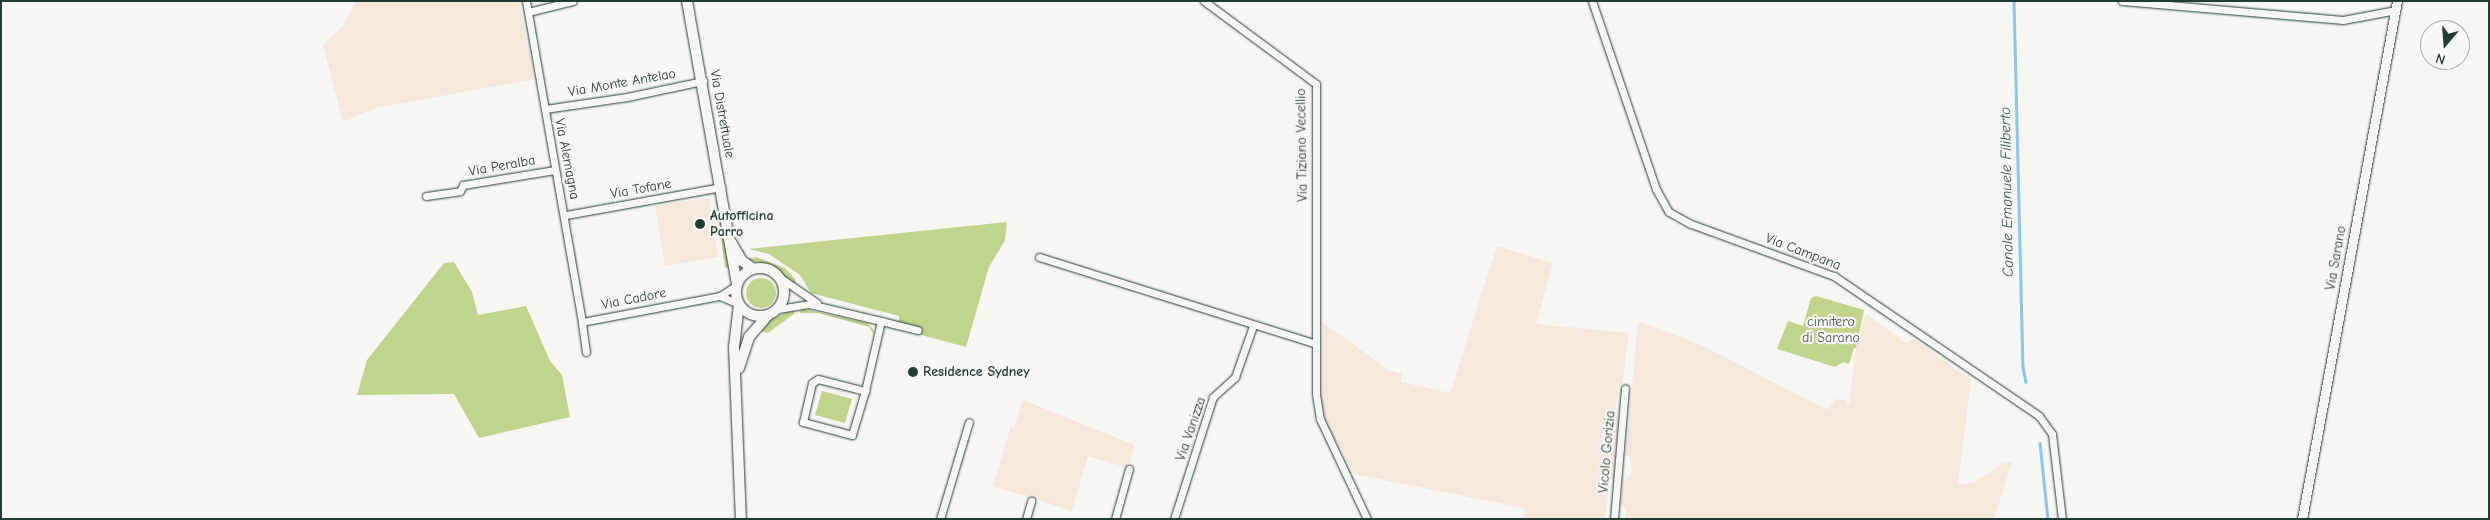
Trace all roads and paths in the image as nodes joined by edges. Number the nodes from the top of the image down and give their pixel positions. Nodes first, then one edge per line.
1 (526, 1) edge
2 (574, 1) edge
3 (687, 1) edge
4 (1204, 1) edge
5 (1592, 1) edge
6 (2122, 1) edge
7 (2397, 6) edge
8 (528, 12) junction
9 (703, 81) junction
10 (546, 109) junction
11 (555, 170) junction
12 (721, 187) junction
13 (426, 196) dead end
14 (566, 215) junction
15 (727, 231) junction
16 (1039, 257) dead end
17 (754, 269) junction
18 (779, 277) junction
19 (737, 285) junction
20 (720, 296) junction
21 (739, 304) junction
22 (824, 306) junction
23 (778, 309) junction
24 (768, 315) junction
25 (881, 321) junction
26 (582, 322) junction
27 (1253, 326) junction
28 (918, 330) dead end
29 (1316, 344) junction
30 (586, 352) dead end
31 (735, 384) junction
32 (1625, 388) dead end
33 (865, 391) junction
34 (969, 422) dead end
35 (1129, 469) dead end
36 (1031, 501) dead end
37 (741, 519) edge
38 (940, 519) edge
39 (1026, 519) edge
40 (1115, 519) edge
41 (1174, 519) edge
42 (1367, 519) edge
43 (1614, 519) edge
44 (2062, 519) edge
45 (2302, 519) edge

1 - 8 street, Via Alemagna
2 - 8 street
3 - 9 main road, Via Distrettuale
4 - 29 street, Via Tiziano Vecellio
5 - 44 street, Via Campana
6 - 7 street
7 - 45 street, Via Sarano
8 - 10 street, Via Alemagna
9 - 10 street, Via Monte Antelao
9 - 12 main road, Via Distrettuale
10 - 11 street, Via Alemagna
11 - 13 street, Via Peralba
11 - 14 street, Via Alemagna
12 - 14 street, Via Tofane
12 - 15 main road, Via Distrettuale
14 - 26 street, Via Alemagna
15 - 17 main road
15 - 19 main road
16 - 27 street
17 - 18 main road
17 - 19 main road
18 - 22 street
18 - 23 main road
19 - 20 street, Via Cadore
19 - 21 main road
20 - 21 street
20 - 26 street, Via Cadore
21 - 24 main road
21 - 31 main road
22 - 23 street
22 - 25 street
23 - 24 main road
24 - 31 main road
25 - 28 street
25 - 33 street
26 - 30 street
27 - 29 street
27 - 41 street, Via Vanizza
29 - 42 street, Via Tiziano Vecellio
31 - 37 main road
32 - 43 street, Vicolo Gorizia
33 - 33 street
34 - 38 street
35 - 40 street
36 - 39 street

